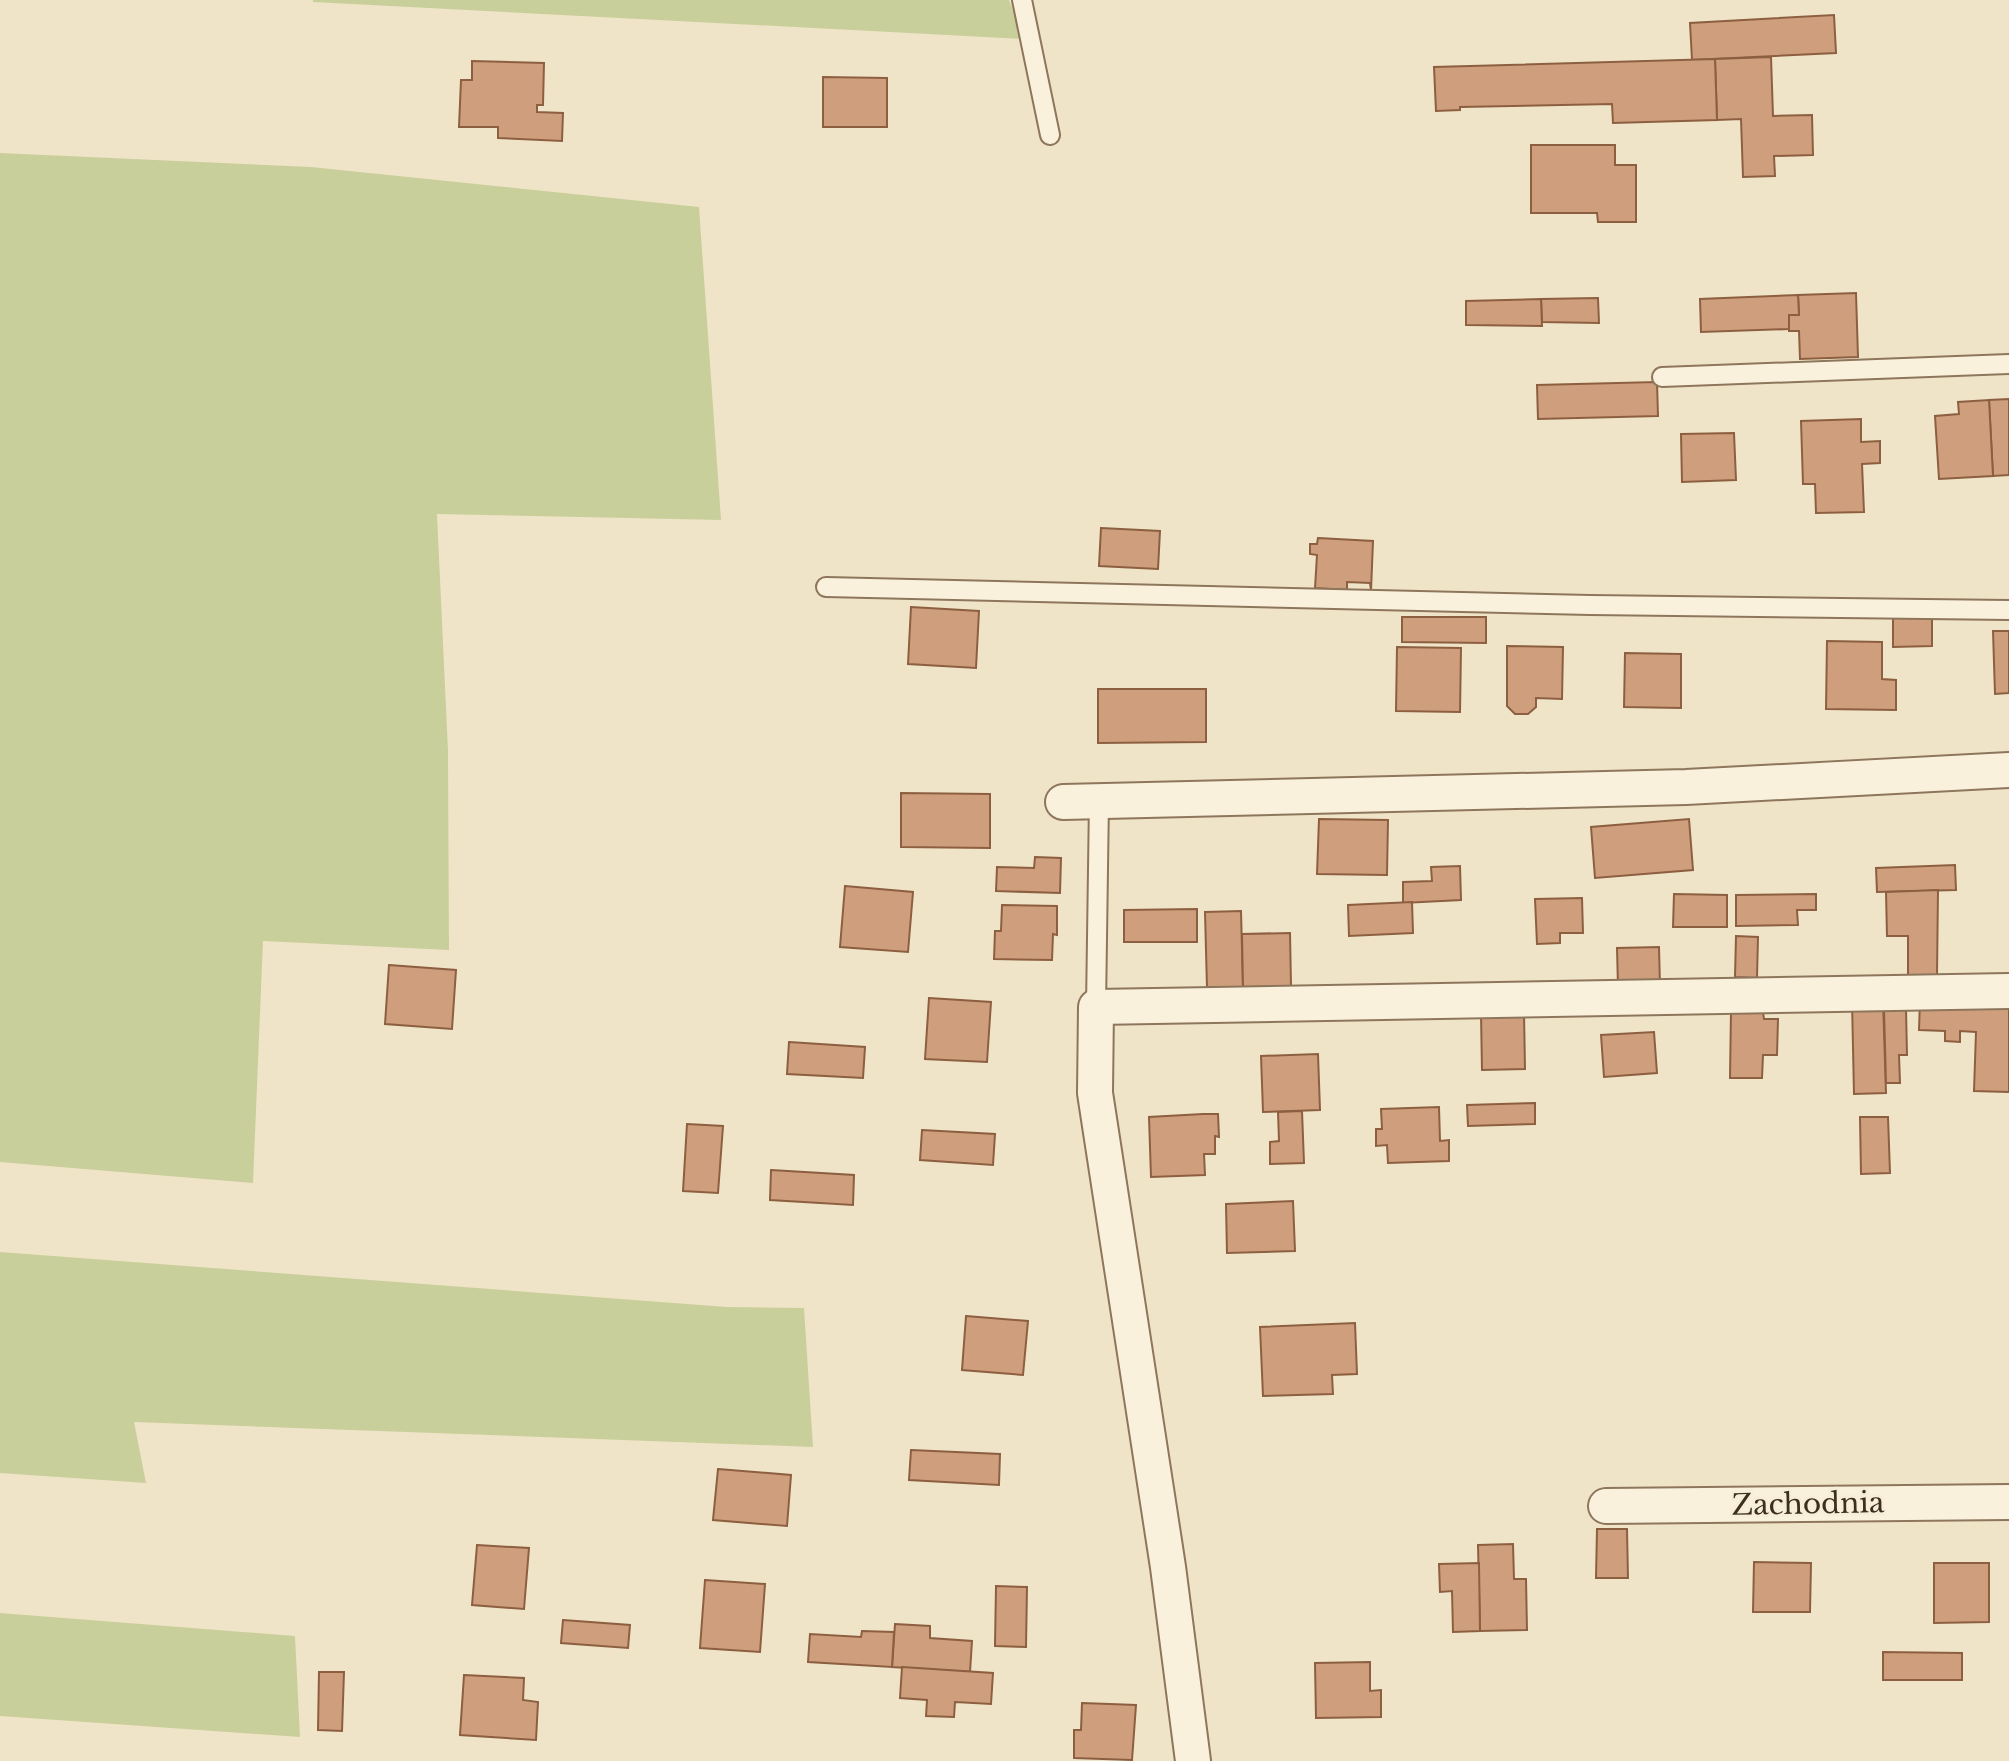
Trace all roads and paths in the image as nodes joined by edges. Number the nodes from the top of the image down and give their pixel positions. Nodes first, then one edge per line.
1 (1022, 0) edge
2 (1050, 135) dead end
3 (2009, 364) edge
4 (1662, 377) dead end
5 (826, 587) dead end
6 (2009, 610) edge
7 (2009, 770) edge
8 (1099, 800) junction
9 (1063, 802) dead end
10 (2009, 991) edge
11 (1096, 1007) junction
12 (2009, 1502) edge
13 (1606, 1506) dead end
14 (1193, 1761) edge

1 - 2 lane
3 - 4 lane
5 - 6 lane
7 - 8 street
8 - 9 street
8 - 11 lane
10 - 11 street
11 - 14 street
12 - 13 street, Zachodnia

